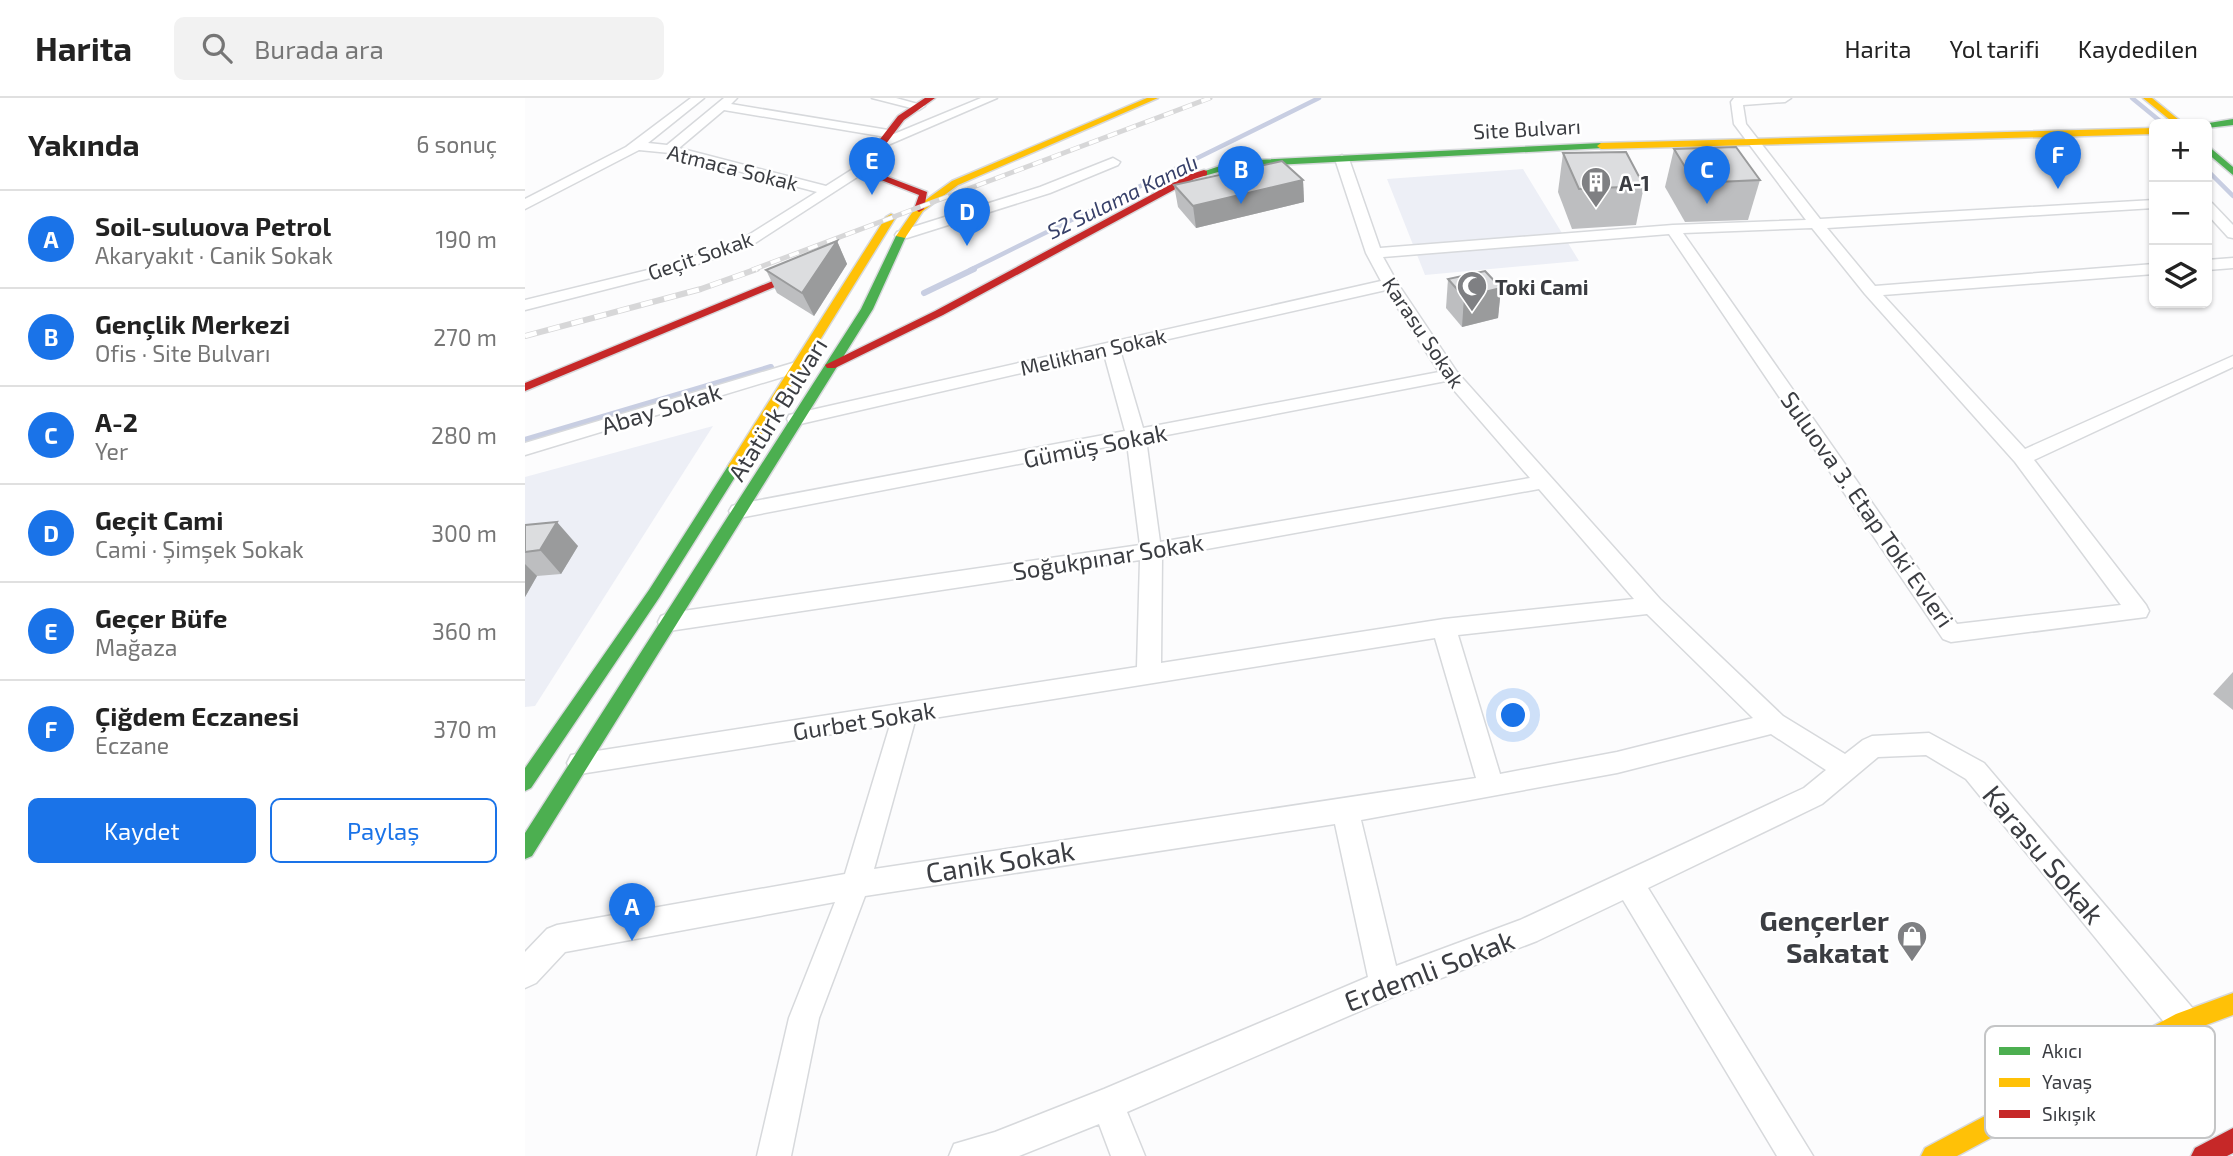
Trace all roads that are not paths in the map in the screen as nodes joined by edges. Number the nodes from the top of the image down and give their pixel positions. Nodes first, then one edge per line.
1 (698, 98) edge
2 (878, 98) edge
3 (991, 98) edge
4 (1124, 98) edge
5 (1154, 98) edge
6 (1785, 98) edge
7 (2147, 98) edge
8 (1738, 100) edge
9 (726, 102) edge
10 (925, 102) edge
11 (2174, 119) edge
12 (2233, 122) edge
13 (2212, 124) edge
14 (2149, 131) edge
15 (885, 139) junction
16 (1751, 139) junction
17 (636, 146) junction
18 (670, 149) junction
19 (2212, 153) edge
20 (1342, 159) junction
21 (1113, 162) dead end
22 (861, 170) junction
23 (2233, 172) edge
24 (829, 191) junction
25 (915, 191) junction
26 (2149, 204) edge
27 (525, 205) edge
28 (919, 209) junction
29 (2212, 211) edge
30 (1816, 224) junction
31 (1673, 229) junction
32 (2233, 234) edge
33 (902, 235) junction
34 (876, 240) junction
35 (852, 251) dead end
36 (1374, 253) junction
37 (828, 261) edge
38 (2233, 263) edge
39 (2212, 265) edge
40 (2149, 269) edge
41 (1390, 284) junction
42 (1871, 291) junction
43 (525, 305) edge
44 (867, 309) junction
45 (939, 313) junction
46 (1111, 347) junction
47 (2233, 361) edge
48 (831, 365) junction
49 (796, 367) junction
50 (1450, 375) junction
51 (525, 387) edge
52 (796, 419) junction
53 (1136, 437) junction
54 (525, 449) edge
55 (2022, 458) junction
56 (1545, 482) junction
57 (739, 511) junction
58 (1151, 551) junction
59 (1652, 605) junction
60 (669, 622) junction
61 (1444, 628) junction
62 (1149, 676) junction
63 (905, 714) junction
64 (1774, 723) junction
65 (1872, 747) joint
66 (580, 763) junction
67 (1845, 768) junction
68 (525, 783) edge
69 (1491, 787) junction
70 (1345, 810) junction
71 (525, 850) edge
72 (1629, 883) junction
73 (856, 884) junction
74 (525, 973) edge
75 (1385, 985) junction
76 (2233, 1004) edge
77 (2184, 1022) junction
78 (2177, 1026) edge
79 (1108, 1104) junction
80 (1985, 1128) edge
81 (774, 1156) edge
82 (966, 1156) edge
83 (1128, 1156) edge
84 (1796, 1156) edge
85 (1933, 1156) edge

1 - 17 street
2 - 10 street
3 - 15 street
4 - 25 main road, Atatürk Bulvarı
5 - 28 main road, Atatürk Bulvarı
6 - 8 street, Suluova 3. Etap Toki Evleri
7 - 11 main road
8 - 16 street, Suluova 3. Etap Toki Evleri
9 - 15 street
9 - 18 street
10 - 15 main road
12 - 13 main road
14 - 16 main road, Site Bulvarı
15 - 22 main road
16 - 20 main road, Site Bulvarı
16 - 30 street, Suluova 3. Etap Toki Evleri
17 - 18 street, Atmaca Sokak
17 - 27 street
18 - 24 street, Atmaca Sokak
19 - 23 main road
20 - 36 street, Karasu Sokak
20 - 45 main road, Site Bulvarı
21 - 33 street
22 - 24 street, Geçit Sokak
22 - 25 main road
24 - 43 street, Geçit Sokak
25 - 28 main road
25 - 34 main road, Atatürk Bulvarı
26 - 30 street
28 - 33 main road, Atatürk Bulvarı
29 - 32 street
30 - 31 street
30 - 42 street, Suluova 3. Etap Toki Evleri
31 - 36 street
31 - 55 street, Suluova 3. Etap Toki Evleri
33 - 34 main road
33 - 44 main road, Atatürk Bulvarı
34 - 35 main road
34 - 49 main road, Atatürk Bulvarı
36 - 41 street, Karasu Sokak
37 - 51 main road
38 - 39 street
40 - 42 street
41 - 46 street, Melikhan Sokak
41 - 50 street, Karasu Sokak
42 - 55 street, Suluova 3. Etap Toki Evleri
44 - 45 main road
44 - 48 main road, Atatürk Bulvarı
45 - 48 main road, Site Bulvarı
46 - 52 street, Melikhan Sokak
46 - 53 street
47 - 55 street
48 - 52 main road, Atatürk Bulvarı
49 - 54 street, Abay Sokak
49 - 68 main road, Atatürk Bulvarı
50 - 53 street, Gümüş Sokak
50 - 56 street, Karasu Sokak
52 - 57 main road, Atatürk Bulvarı
53 - 57 street, Gümüş Sokak
53 - 58 street
56 - 58 street, Soğukpınar Sokak
56 - 59 street, Karasu Sokak
57 - 60 main road, Atatürk Bulvarı
58 - 60 street, Soğukpınar Sokak
58 - 62 street
59 - 61 street, Gurbet Sokak
59 - 64 street, Karasu Sokak
60 - 66 main road, Atatürk Bulvarı
61 - 62 street, Gurbet Sokak
61 - 69 street
62 - 63 street, Gurbet Sokak
63 - 66 street, Gurbet Sokak
63 - 73 street
64 - 67 street, Karasu Sokak
64 - 69 street, Canik Sokak
65 - 67 street, Erdemli Sokak
65 - 77 street, Karasu Sokak
66 - 71 main road, Atatürk Bulvarı
67 - 72 street, Erdemli Sokak
69 - 70 street, Canik Sokak
70 - 73 street, Canik Sokak
70 - 75 street
72 - 75 street, Erdemli Sokak
72 - 84 street
73 - 74 street, Canik Sokak
73 - 81 street
75 - 79 street, Erdemli Sokak
76 - 77 main road
77 - 78 main road
79 - 82 street, Erdemli Sokak
79 - 83 street
80 - 85 main road

